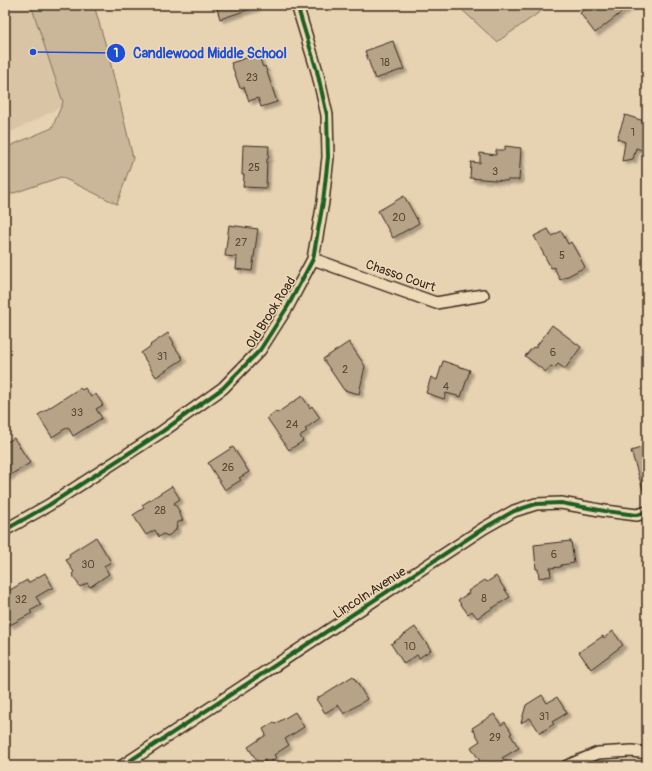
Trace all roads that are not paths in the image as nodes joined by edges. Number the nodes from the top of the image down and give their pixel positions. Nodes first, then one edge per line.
1 (297, 5) edge
2 (313, 258) junction
3 (483, 295) dead end
4 (647, 512) edge
5 (5, 530) edge
6 (647, 753) edge
7 (122, 766) edge
8 (567, 766) edge

1 - 2 street, Old Brook Road
2 - 3 street, Chasso Court
2 - 5 street, Old Brook Road
4 - 7 street, Lincoln Avenue
6 - 8 street

